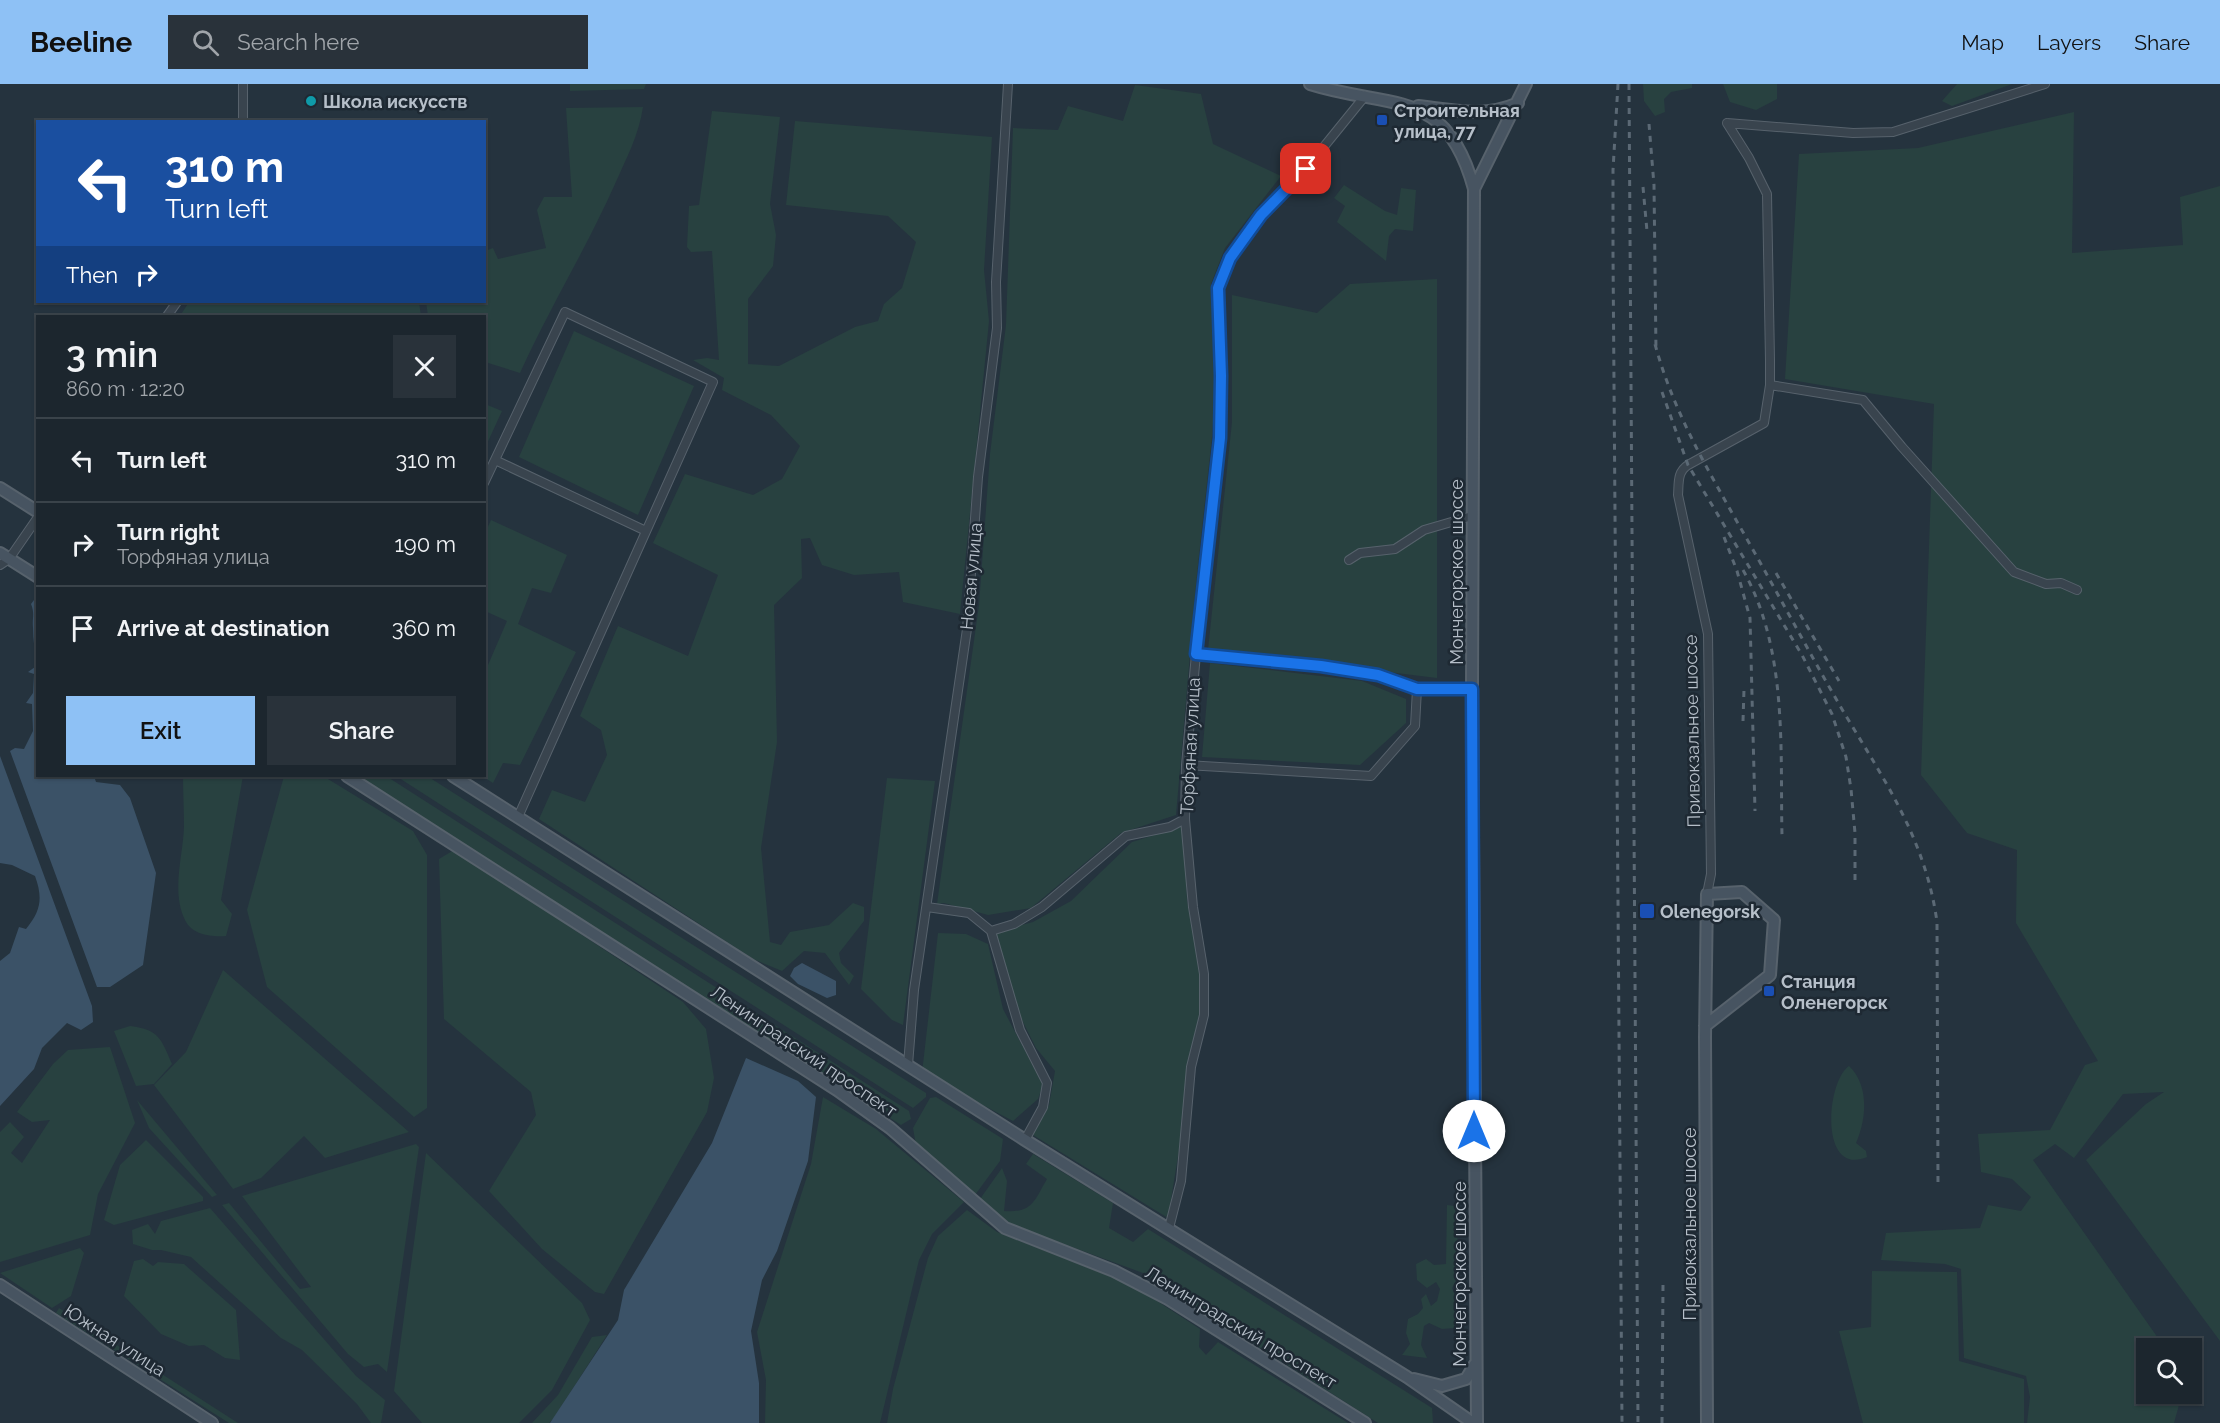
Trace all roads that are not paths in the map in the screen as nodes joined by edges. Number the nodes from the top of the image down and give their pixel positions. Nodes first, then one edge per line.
1 (243, 84) edge
2 (1008, 84) edge
3 (1310, 84) edge
4 (1526, 84) edge
5 (2045, 84) edge
6 (1365, 96) junction
7 (1518, 103) junction
8 (1410, 105) junction
9 (243, 120) edge
10 (1474, 189) junction
11 (1770, 386) junction
12 (495, 460) junction
13 (486, 479) edge
14 (0, 488) edge
15 (36, 511) edge
16 (1472, 516) junction
17 (36, 520) edge
18 (646, 531) junction
19 (3, 559) edge
20 (1349, 560) dead end
21 (36, 576) edge
22 (2077, 590) dead end
23 (1196, 654) junction
24 (1417, 689) junction
25 (1472, 689) junction
26 (1186, 765) junction
27 (349, 777) edge
28 (455, 777) edge
29 (518, 817) junction
30 (1185, 819) junction
31 (1707, 894) junction
32 (927, 907) junction
33 (990, 931) junction
34 (1705, 1026) junction
35 (908, 1065) junction
36 (1025, 1140) junction
37 (1169, 1228) junction
38 (0, 1285) edge
39 (1476, 1363) junction
40 (1407, 1377) junction
41 (212, 1423) edge
42 (1365, 1423) edge
43 (1475, 1423) edge
44 (1707, 1423) edge

1 - 9 street
2 - 32 street, Новая улица
3 - 6 street
4 - 7 street
5 - 11 street
6 - 8 street
6 - 23 street, Торфяная улица
7 - 8 street
7 - 10 street
8 - 10 street
10 - 16 street, Мончегорское шоссе
11 - 22 street
11 - 31 street, Привокзальное шоссе
12 - 13 street
12 - 18 street
12 - 18 street
14 - 15 street
16 - 20 street
16 - 25 street, Мончегорское шоссе
17 - 19 street
18 - 29 street
19 - 21 street
23 - 24 street
23 - 26 street, Торфяная улица
24 - 25 street
24 - 26 street
25 - 39 street, Мончегорское шоссе
26 - 30 street, Торфяная улица
27 - 42 street, Ленинградский проспект
28 - 29 street
29 - 35 street
30 - 33 street
30 - 37 street, Торфяная улица
31 - 34 street, Привокзальное шоссе
31 - 34 street
32 - 33 street
32 - 35 street, Новая улица
33 - 36 street
34 - 44 street, Привокзальное шоссе
35 - 36 street
36 - 37 street
37 - 40 street
38 - 41 street, Южная улица
39 - 40 street
39 - 43 street, Мончегорское шоссе
40 - 43 street

